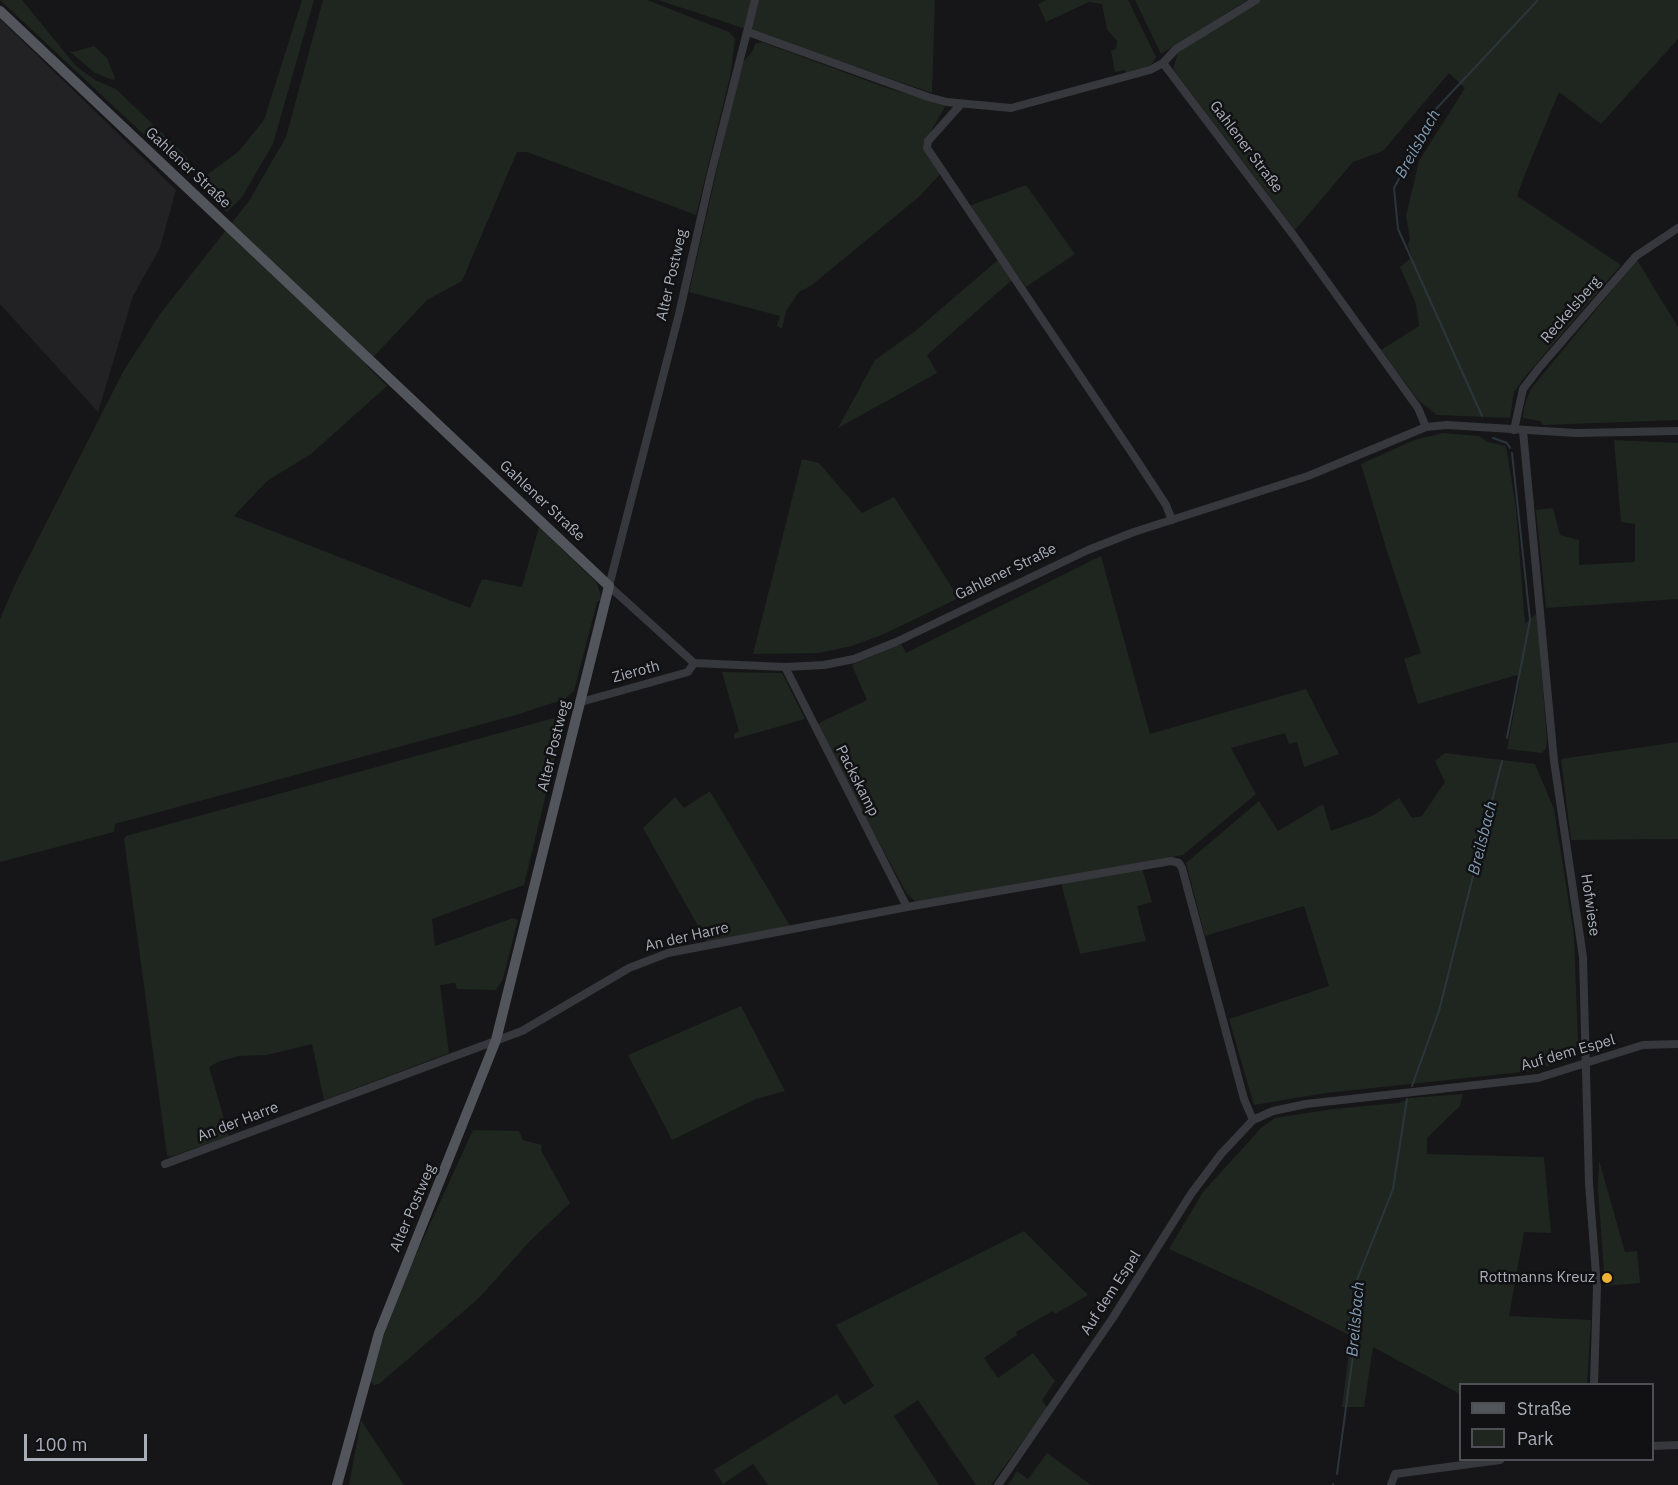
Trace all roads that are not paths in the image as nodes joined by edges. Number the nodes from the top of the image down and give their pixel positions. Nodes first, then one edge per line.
1 (755, 0) edge
2 (1256, 0) edge
3 (0, 11) edge
4 (748, 32) junction
5 (1163, 63) junction
6 (961, 104) junction
7 (1678, 228) edge
8 (1426, 427) junction
9 (1519, 430) junction
10 (1678, 431) edge
11 (1172, 520) junction
12 (609, 586) junction
13 (694, 663) junction
14 (785, 667) junction
15 (581, 702) junction
16 (907, 907) junction
17 (496, 1040) junction
18 (1678, 1044) edge
19 (1586, 1065) junction
20 (1253, 1120) junction
21 (165, 1164) dead end
22 (1593, 1383) edge
23 (1678, 1445) edge
24 (1654, 1446) edge
25 (1492, 1461) edge
26 (337, 1485) edge
27 (998, 1485) edge
28 (1391, 1485) edge

1 - 4 street, Alter Postweg
2 - 5 street
3 - 12 main road, Gahlener Straße
4 - 6 street
4 - 12 street, Alter Postweg
5 - 6 street
5 - 8 street, Gahlener Straße
6 - 11 street
7 - 9 street, Reckelsberg
8 - 9 street, Gahlener Straße
8 - 11 street, Gahlener Straße
9 - 10 street, Gahlener Straße
9 - 19 street, Hofwiese
11 - 14 street, Gahlener Straße
12 - 13 street, Gahlener Straße
12 - 15 main road, Alter Postweg
13 - 14 street, Gahlener Straße
13 - 15 street, Zieroth
14 - 16 street, Packskamp
15 - 17 main road, Alter Postweg
16 - 17 street, An der Harre
16 - 20 street, An der Harre
17 - 21 street, An der Harre
17 - 26 main road, Alter Postweg
18 - 19 street, Auf dem Espel
19 - 20 street, Auf dem Espel
19 - 22 street, Hofwiese
20 - 27 street, Auf dem Espel
23 - 24 street
25 - 28 street

